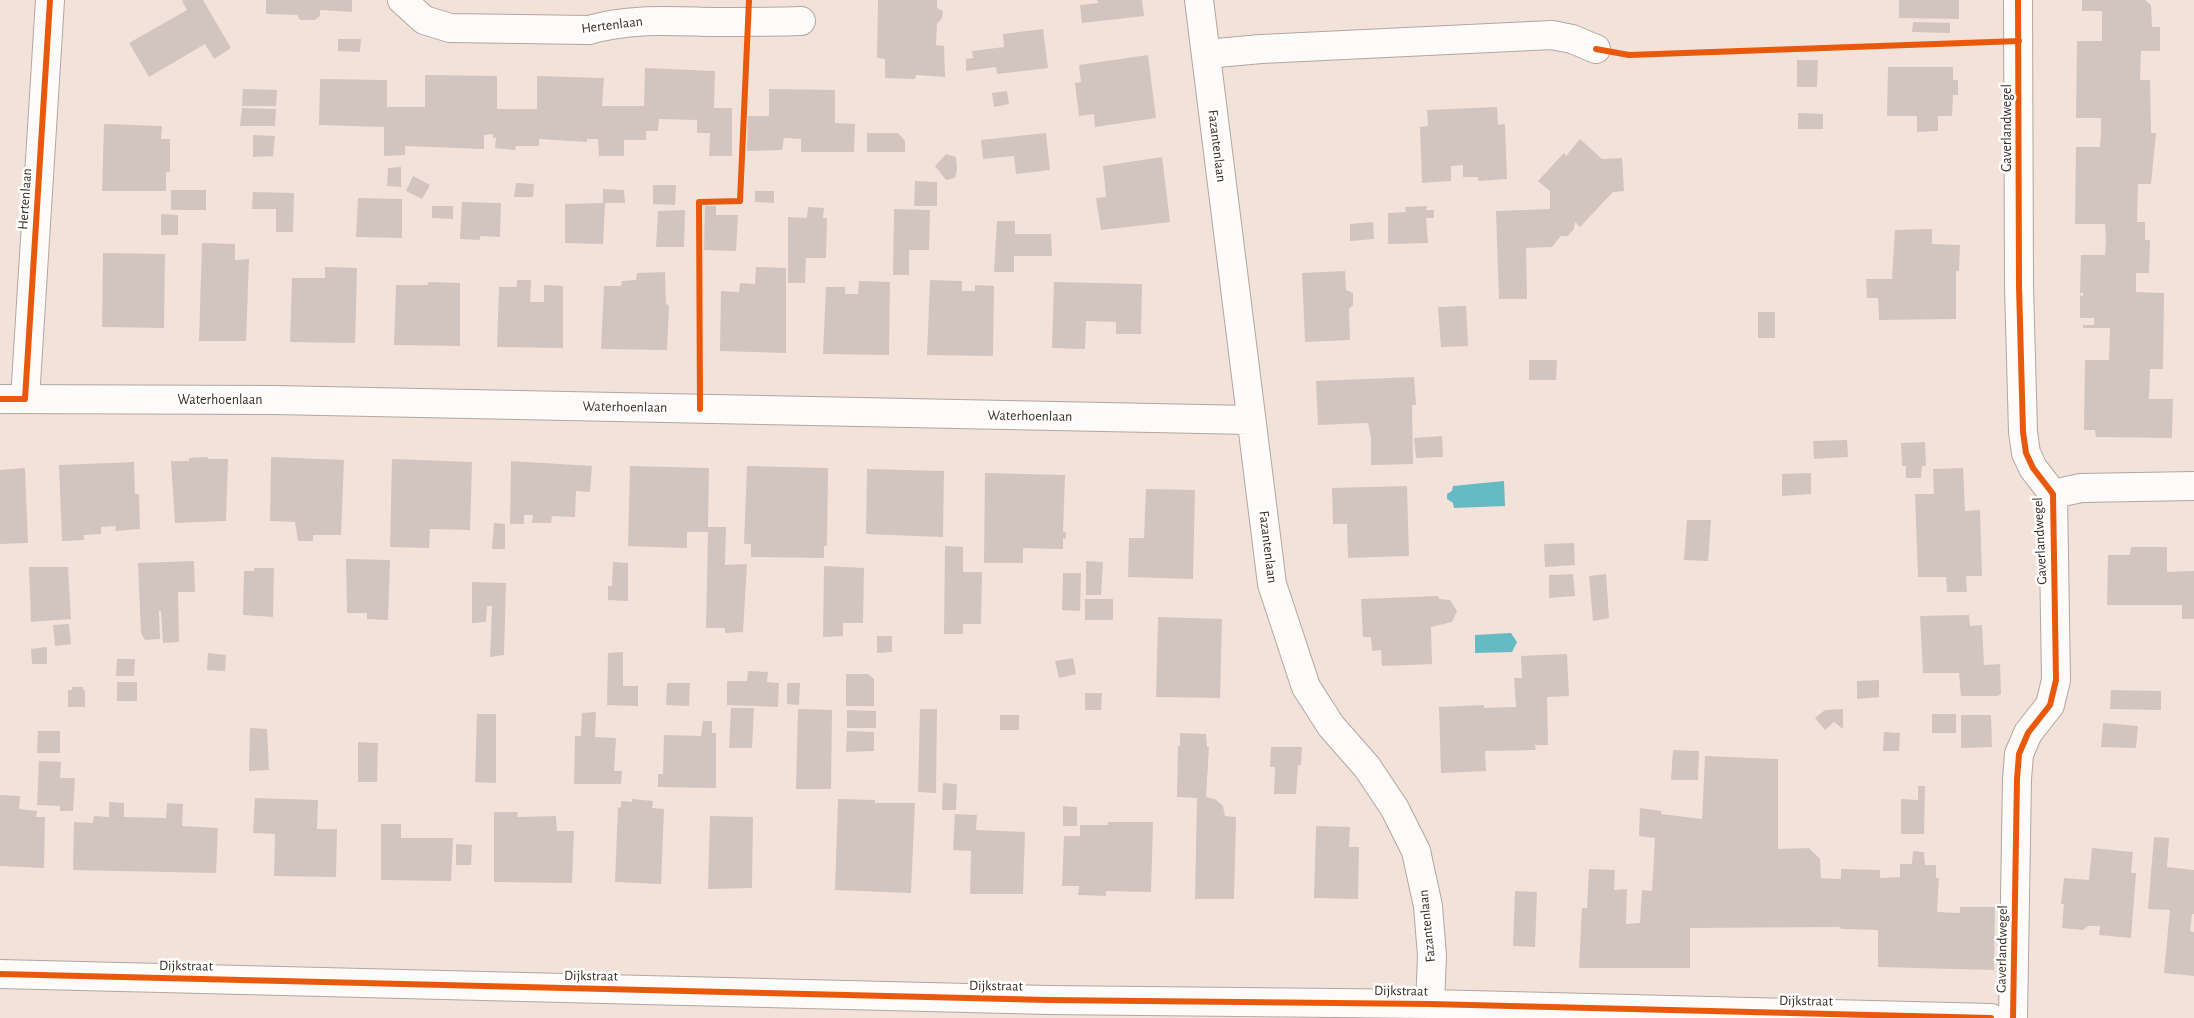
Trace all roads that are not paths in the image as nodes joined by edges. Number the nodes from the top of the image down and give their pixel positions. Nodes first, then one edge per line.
1 (50, 0) edge
2 (402, 0) edge
3 (1199, 0) edge
4 (2018, 0) edge
5 (802, 21) dead end
6 (1596, 49) dead end
7 (1206, 54) junction
8 (13, 399) edge
9 (1250, 420) junction
10 (2194, 486) edge
11 (2053, 494) junction
12 (0, 974) edge
13 (1430, 1004) junction
14 (1047, 1009) edge
15 (1991, 1018) edge
16 (2013, 1018) edge

1 - 8 street, Hertenlaan
2 - 5 street, Hertenlaan
3 - 7 street, Fazantenlaan
4 - 11 street, Gaverlandwegel
6 - 7 street
7 - 9 street, Fazantenlaan
8 - 9 street, Waterhoenlaan
9 - 13 street, Fazantenlaan
10 - 11 street
11 - 16 street, Gaverlandwegel
12 - 14 street, Dijkstraat
13 - 14 street, Dijkstraat
13 - 15 street, Dijkstraat

